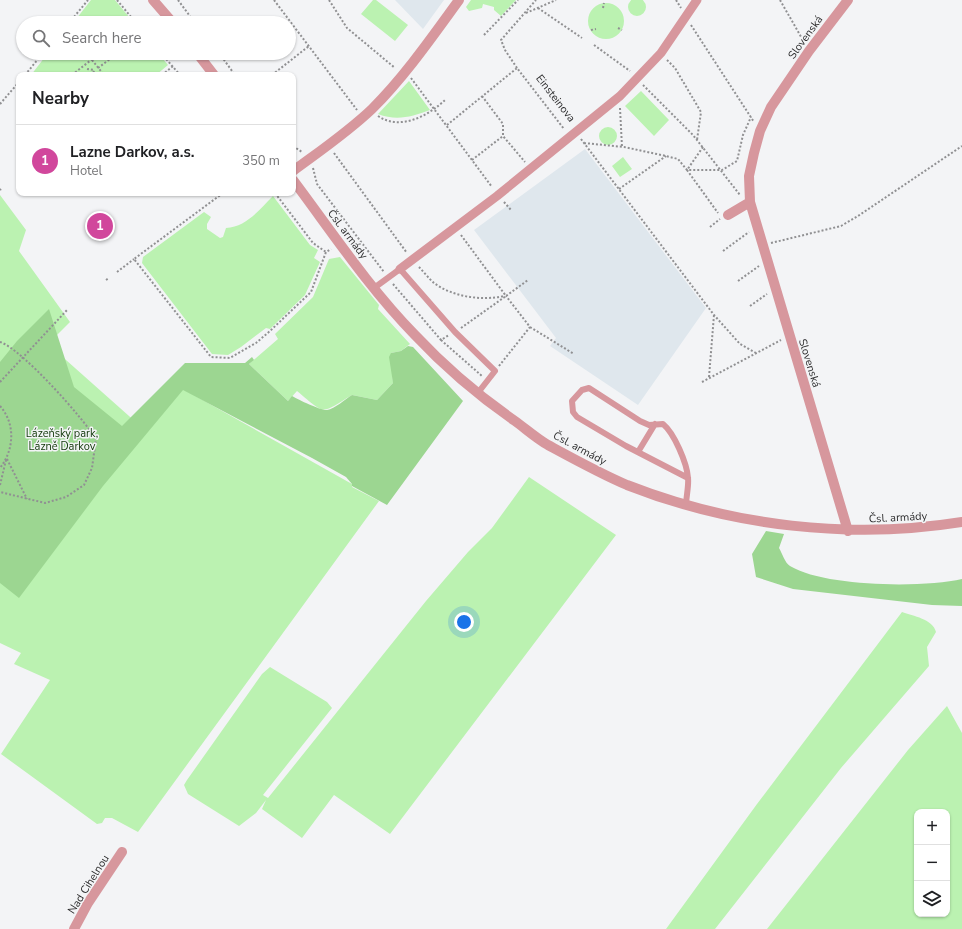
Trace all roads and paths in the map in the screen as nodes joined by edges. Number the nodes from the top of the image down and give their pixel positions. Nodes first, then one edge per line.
1 (88, 0) edge
2 (117, 0) edge
3 (153, 0) edge
4 (178, 0) edge
5 (274, 0) edge
6 (329, 0) edge
7 (459, 0) edge
8 (518, 0) edge
9 (536, 0) edge
10 (556, 0) edge
11 (676, 0) edge
12 (697, 0) edge
13 (780, 0) edge
14 (848, 0) edge
15 (604, 3) dead end
16 (538, 8) junction
17 (603, 8) dead end
18 (525, 13) junction
19 (74, 16) edge
20 (130, 16) edge
21 (167, 16) edge
22 (190, 16) edge
23 (286, 16) edge
24 (686, 18) junction
25 (618, 28) dead end
26 (296, 29) edge
27 (596, 29) dead end
28 (591, 30) dead end
29 (622, 30) dead end
30 (484, 35) dead end
31 (582, 38) dead end
32 (594, 45) dead end
33 (309, 46) junction
34 (809, 50) junction
35 (661, 53) junction
36 (296, 56) edge
37 (37, 60) edge
38 (92, 60) joint
39 (108, 60) edge
40 (167, 60) edge
41 (202, 60) edge
42 (223, 60) edge
43 (291, 60) edge
44 (85, 65) junction
45 (173, 66) junction
46 (98, 67) junction
47 (517, 68) junction
48 (88, 69) junction
49 (94, 70) joint
50 (27, 72) edge
51 (78, 72) edge
52 (87, 72) edge
53 (101, 72) edge
54 (166, 72) edge
55 (178, 72) edge
56 (212, 72) edge
57 (233, 72) edge
58 (276, 72) edge
59 (406, 72) junction
60 (636, 79) junction
61 (16, 85) edge
62 (482, 96) junction
63 (620, 96) junction
64 (445, 100) dead end
65 (0, 104) edge
66 (372, 109) junction
67 (435, 109) junction
68 (358, 111) dead end
69 (751, 117) junction
70 (446, 125) junction
71 (760, 131) junction
72 (574, 135) junction
73 (503, 136) junction
74 (697, 140) junction
75 (584, 143) junction
76 (328, 145) junction
77 (962, 146) edge
78 (622, 147) junction
79 (703, 147) junction
80 (666, 156) junction
81 (472, 160) junction
82 (296, 169) edge
83 (531, 169) junction
84 (687, 170) junction
85 (722, 170) junction
86 (296, 184) edge
87 (619, 189) junction
88 (498, 195) junction
89 (219, 196) edge
90 (277, 196) edge
91 (748, 203) junction
92 (511, 210) dead end
93 (725, 216) joint
94 (455, 228) junction
95 (752, 237) dead end
96 (762, 245) junction
97 (722, 251) dead end
98 (757, 258) dead end
99 (134, 259) junction
100 (412, 260) junction
101 (400, 269) junction
102 (117, 272) dead end
103 (528, 280) dead end
104 (738, 281) dead end
105 (766, 287) dead end
106 (374, 288) junction
107 (768, 294) junction
108 (506, 296) junction
109 (770, 301) dead end
110 (750, 306) dead end
111 (68, 309) dead end
112 (714, 315) junction
113 (530, 327) junction
114 (789, 336) junction
115 (441, 340) dead end
116 (0, 342) edge
117 (756, 352) junction
118 (574, 354) dead end
119 (23, 357) junction
120 (496, 371) junction
121 (709, 378) junction
122 (487, 381) junction
123 (0, 382) edge
124 (702, 382) dead end
125 (477, 394) junction
126 (0, 406) edge
127 (655, 424) junction
128 (638, 452) junction
129 (7, 459) junction
130 (0, 468) edge
131 (688, 478) junction
132 (0, 484) edge
133 (0, 492) edge
134 (27, 499) junction
135 (686, 506) junction
136 (962, 522) edge
137 (848, 531) junction
138 (122, 852) dead end
139 (74, 929) edge

1 - 19 path
2 - 20 path
3 - 21 street
4 - 22 path
5 - 23 path
6 - 59 path
7 - 59 street
8 - 30 path
9 - 18 path
10 - 16 path
11 - 24 path
12 - 24 street
13 - 34 path
14 - 34 street, Slovenská
15 - 17 path
16 - 18 path
16 - 31 path
18 - 47 path, Einsteinova
24 - 35 street
24 - 69 path
25 - 29 path
26 - 33 path
27 - 28 path
32 - 60 path
33 - 36 path
33 - 68 path
34 - 71 street, Slovenská
35 - 60 street
35 - 74 path
37 - 50 path
38 - 44 path
38 - 46 path
39 - 46 path
40 - 45 path
41 - 56 street
42 - 57 path
43 - 58 path
44 - 48 path
44 - 51 path
45 - 54 path
45 - 55 path
46 - 49 path
46 - 53 path
47 - 62 path
47 - 72 path, Einsteinova
48 - 49 path
48 - 52 path
59 - 66 street
59 - 67 path
60 - 63 street
60 - 74 path
61 - 65 path
62 - 70 path
62 - 73 path
63 - 72 street
63 - 78 path
64 - 67 path
66 - 67 path
66 - 76 street
67 - 70 path
69 - 71 path
69 - 85 path
70 - 81 path
71 - 91 street, Slovenská
72 - 75 path
72 - 83 street, Einsteinova
73 - 81 path
73 - 83 path
74 - 79 path
75 - 78 path
75 - 87 path
76 - 82 street
76 - 100 path
77 - 96 path
78 - 80 path
79 - 84 path
79 - 85 path
80 - 84 path
80 - 87 path
81 - 88 path
83 - 88 street, Einsteinova
84 - 85 path
84 - 93 path
85 - 91 path
86 - 106 street, Čsl. armády
87 - 112 path
88 - 92 path
88 - 94 street, Einsteinova
89 - 99 path
90 - 99 path
91 - 93 street
91 - 96 street, Slovenská
94 - 100 street, Einsteinova
94 - 108 path
95 - 97 path
96 - 114 street, Slovenská
98 - 104 path
99 - 102 path
100 - 101 street, Einsteinova
100 - 108 path
101 - 106 lane, Einsteinova
101 - 120 lane
103 - 108 path
105 - 107 path
106 - 125 street, Čsl. armády
107 - 109 path
107 - 110 path
108 - 113 path
111 - 119 path
112 - 117 path
112 - 121 path
113 - 118 path
113 - 120 path
114 - 117 path
114 - 137 street, Slovenská
115 - 122 path
116 - 119 path
117 - 121 path
119 - 123 path
119 - 134 path
120 - 122 lane
121 - 124 path
122 - 125 lane
125 - 135 street, Čsl. armády
126 - 129 path
127 - 128 lane
127 - 128 lane
127 - 131 lane
128 - 131 lane
129 - 130 path
129 - 132 path
129 - 134 path
131 - 135 lane
133 - 134 path
135 - 137 street, Čsl. armády
136 - 137 street, Čsl. armády
138 - 139 street, Nad Cihelnou

